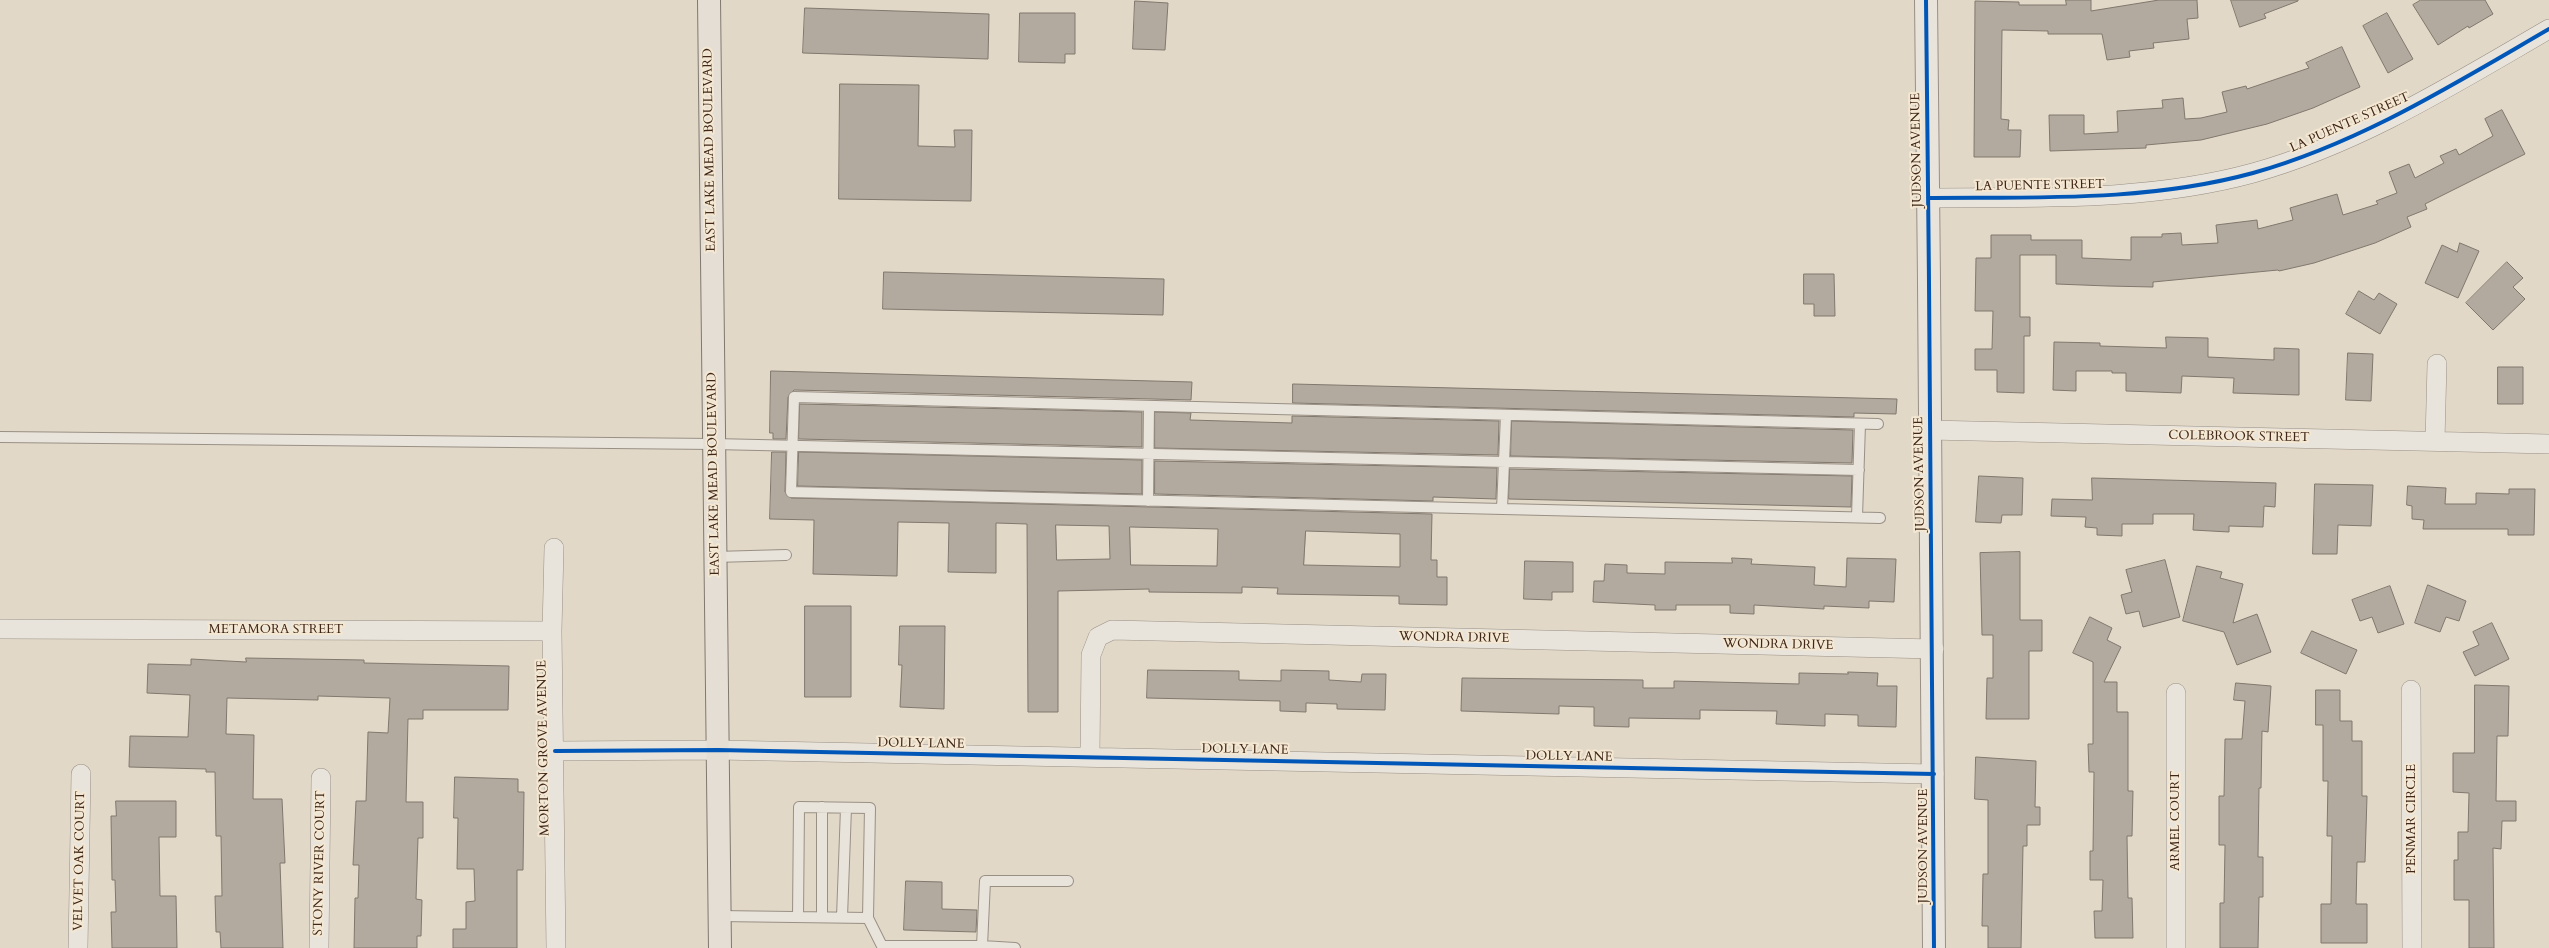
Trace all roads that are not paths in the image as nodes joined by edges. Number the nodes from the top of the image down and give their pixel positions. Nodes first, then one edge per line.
1 (709, 0) edge
2 (1926, 0) edge
3 (2549, 29) edge
4 (1928, 198) junction
5 (2437, 364) dead end
6 (1149, 406) junction
7 (1506, 415) junction
8 (1860, 424) junction
9 (1878, 424) dead end
10 (1929, 430) junction
11 (0, 437) edge
12 (2434, 441) junction
13 (714, 444) junction
14 (2549, 444) edge
15 (793, 446) junction
16 (1149, 454) junction
17 (1504, 462) junction
18 (1859, 470) junction
19 (1148, 501) junction
20 (1502, 509) junction
21 (1858, 517) junction
22 (1880, 518) dead end
23 (554, 548) dead end
24 (786, 555) dead end
25 (715, 557) junction
26 (0, 629) edge
27 (552, 631) junction
28 (1934, 648) junction
29 (2412, 690) dead end
30 (2176, 693) dead end
31 (718, 750) junction
32 (555, 752) junction
33 (1090, 757) junction
34 (82, 774) dead end
35 (1934, 774) junction
36 (321, 778) dead end
37 (822, 807) junction
38 (846, 808) junction
39 (1068, 881) dead end
40 (719, 916) junction
41 (798, 917) junction
42 (822, 917) junction
43 (842, 917) junction
44 (868, 918) junction
45 (982, 946) junction
46 (78, 948) edge
47 (319, 948) edge
48 (556, 948) edge
49 (720, 948) edge
50 (1015, 948) edge
51 (1934, 948) edge
52 (2176, 948) edge
53 (2412, 948) edge

1 - 13 main road, EAST LAKE MEAD BOULEVARD
2 - 4 street, JUDSON AVENUE
3 - 4 street, LA PUENTE STREET
4 - 10 street, JUDSON AVENUE
5 - 12 street
6 - 7 lane
6 - 15 lane
6 - 16 lane
7 - 8 lane
7 - 17 lane
8 - 9 lane
8 - 18 lane
10 - 12 street, COLEBROOK STREET
10 - 28 street, JUDSON AVENUE
11 - 13 lane
12 - 14 street, COLEBROOK STREET
13 - 15 lane
13 - 25 main road, EAST LAKE MEAD BOULEVARD
15 - 16 lane
15 - 19 lane
16 - 17 lane
16 - 19 lane
17 - 18 lane
17 - 20 lane
18 - 21 lane
19 - 20 lane
20 - 21 lane
21 - 22 lane
23 - 27 street, MORTON GROVE AVENUE
24 - 25 lane
25 - 31 main road, EAST LAKE MEAD BOULEVARD
26 - 27 street, METAMORA STREET
27 - 32 street, MORTON GROVE AVENUE
28 - 33 street, WONDRA DRIVE
28 - 35 street, JUDSON AVENUE
29 - 53 street, PENMAR CIRCLE
30 - 52 street, ARMEL COURT
31 - 32 street, DOLLY LANE
31 - 33 street, DOLLY LANE
31 - 40 main road, EAST LAKE MEAD BOULEVARD
32 - 48 street, MORTON GROVE AVENUE
33 - 35 street, DOLLY LANE
34 - 46 street, VELVET OAK COURT
35 - 51 street, JUDSON AVENUE
36 - 47 street, STONY RIVER COURT
37 - 38 lane
37 - 41 lane
37 - 42 lane
38 - 43 lane
38 - 44 lane
39 - 45 lane
40 - 41 lane
40 - 49 main road, EAST LAKE MEAD BOULEVARD
41 - 42 lane
42 - 43 lane
43 - 44 lane
44 - 45 lane
45 - 50 lane

